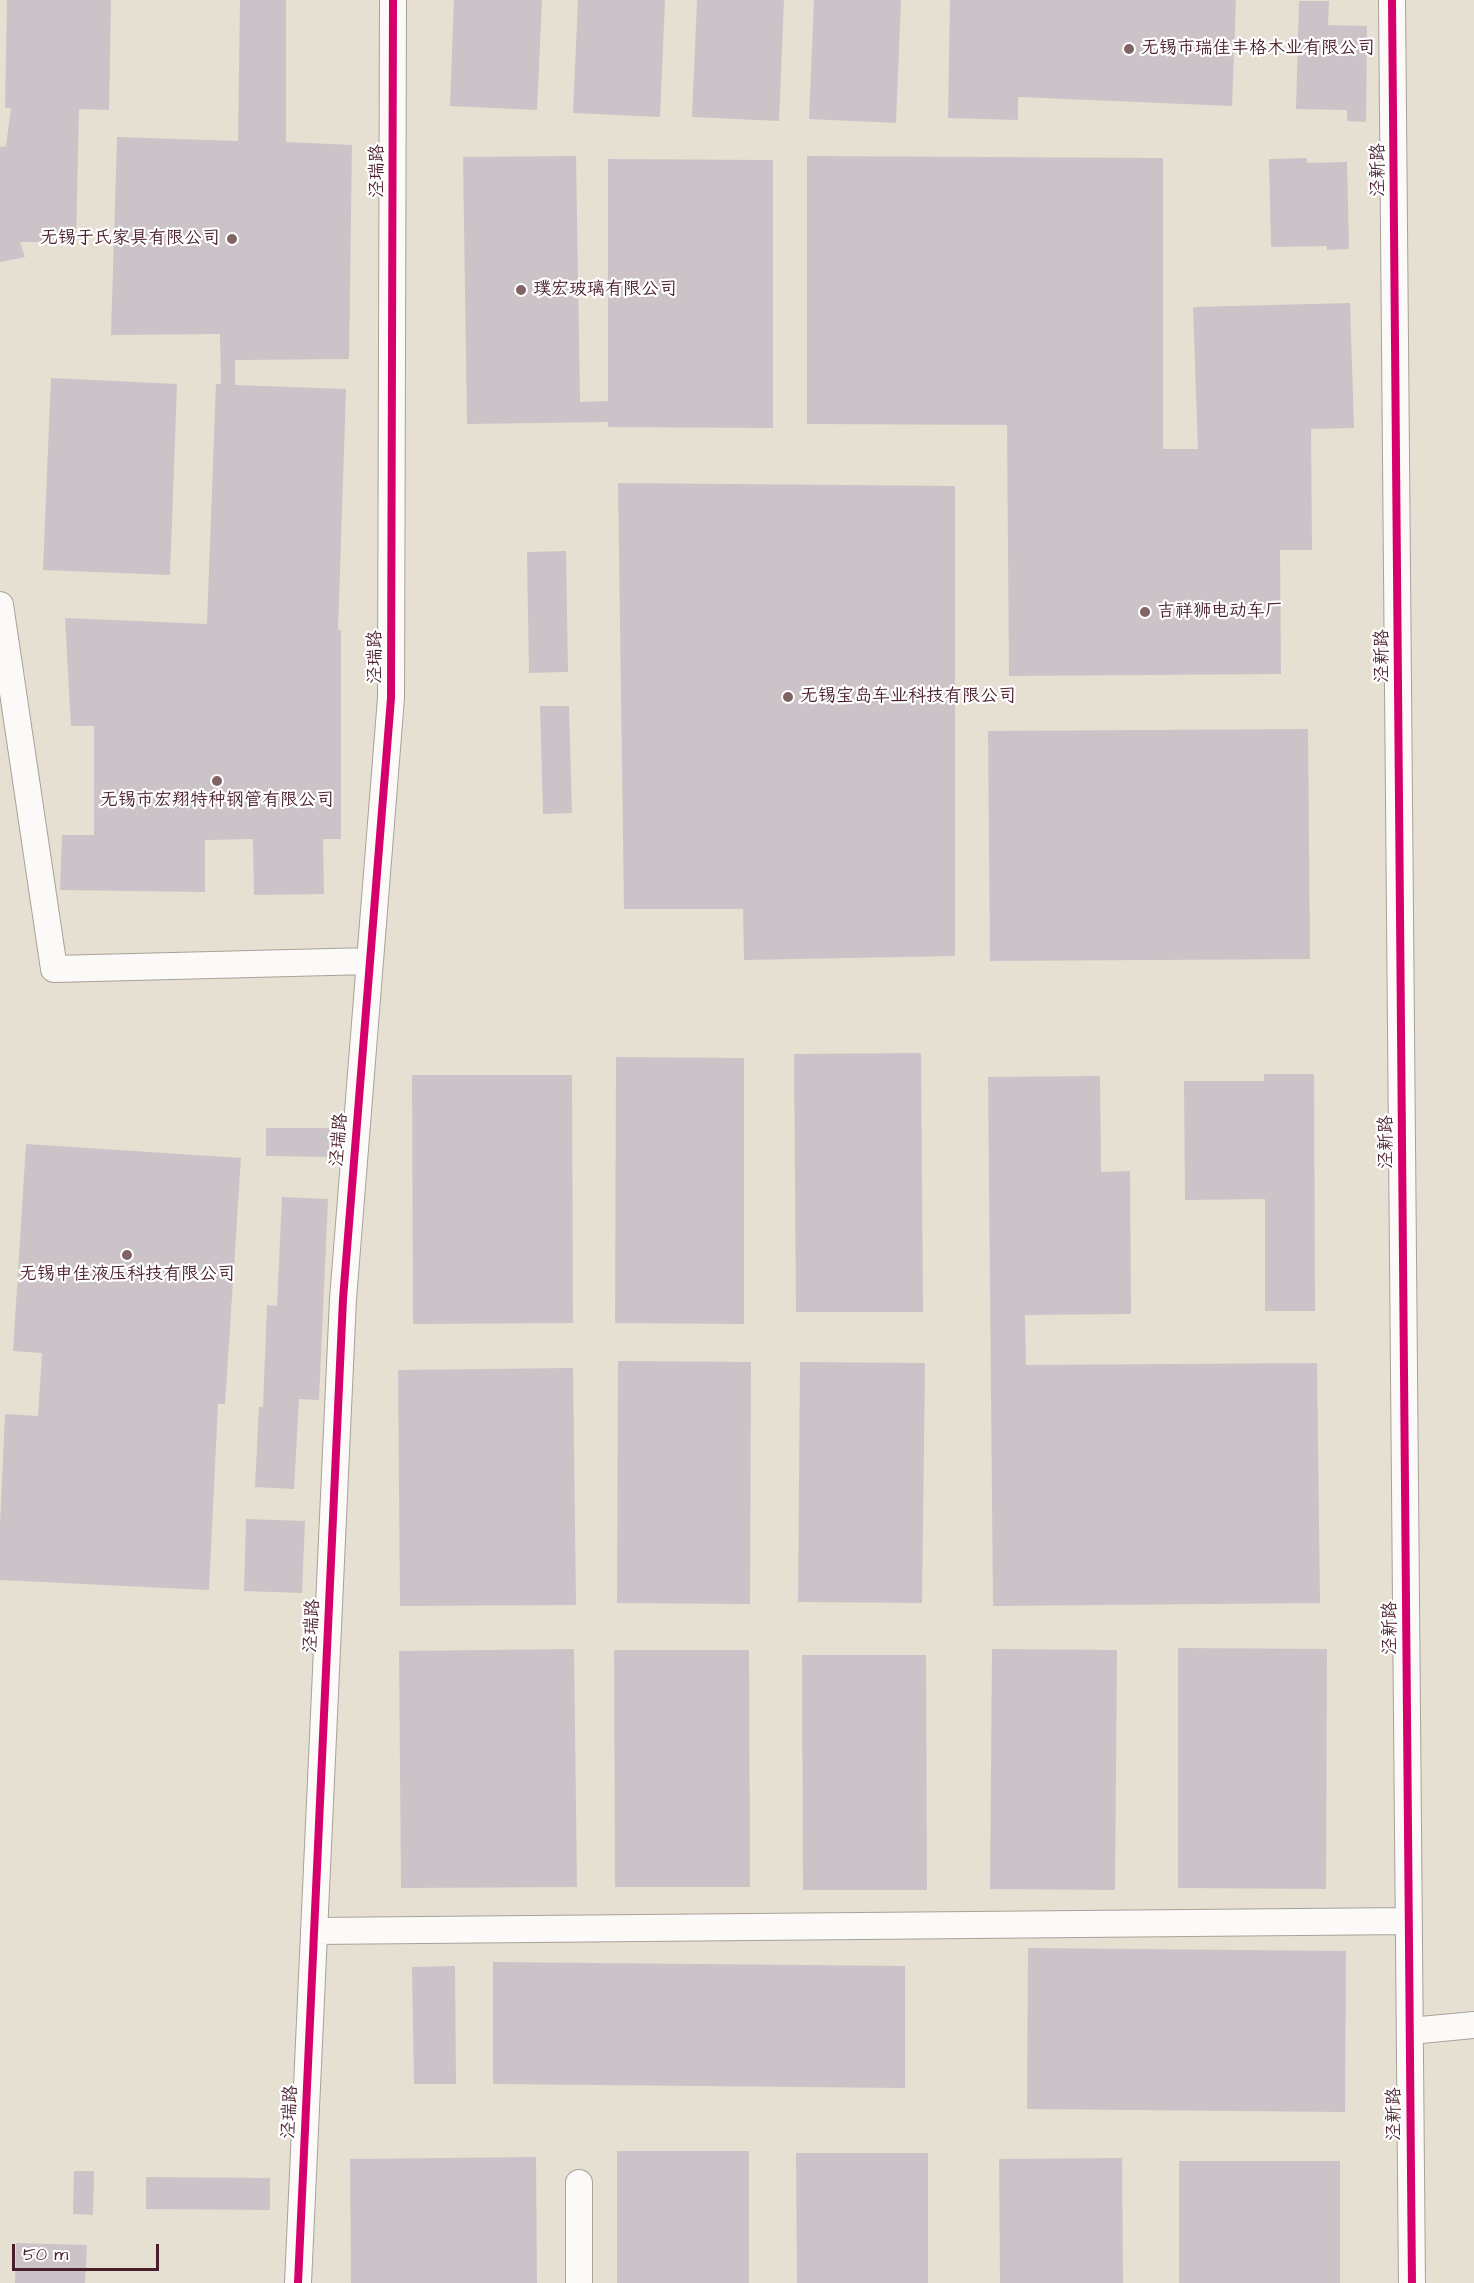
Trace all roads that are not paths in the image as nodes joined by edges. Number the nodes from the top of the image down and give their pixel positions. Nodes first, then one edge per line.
1 (393, 0) edge
2 (1392, 0) edge
3 (0, 605) edge
4 (5, 671) edge
5 (370, 961) junction
6 (1409, 1921) junction
7 (314, 1931) junction
8 (1474, 2025) edge
9 (1410, 2031) junction
10 (579, 2182) dead end
11 (298, 2283) edge
12 (579, 2283) edge
13 (1412, 2283) edge

1 - 5 street, 泾瑞路
2 - 6 street, 泾新路
3 - 4 street
4 - 5 street
5 - 7 street, 泾瑞路
6 - 7 street
6 - 9 street, 泾新路
7 - 11 street, 泾瑞路
8 - 9 street
9 - 13 street, 泾新路
10 - 12 street

